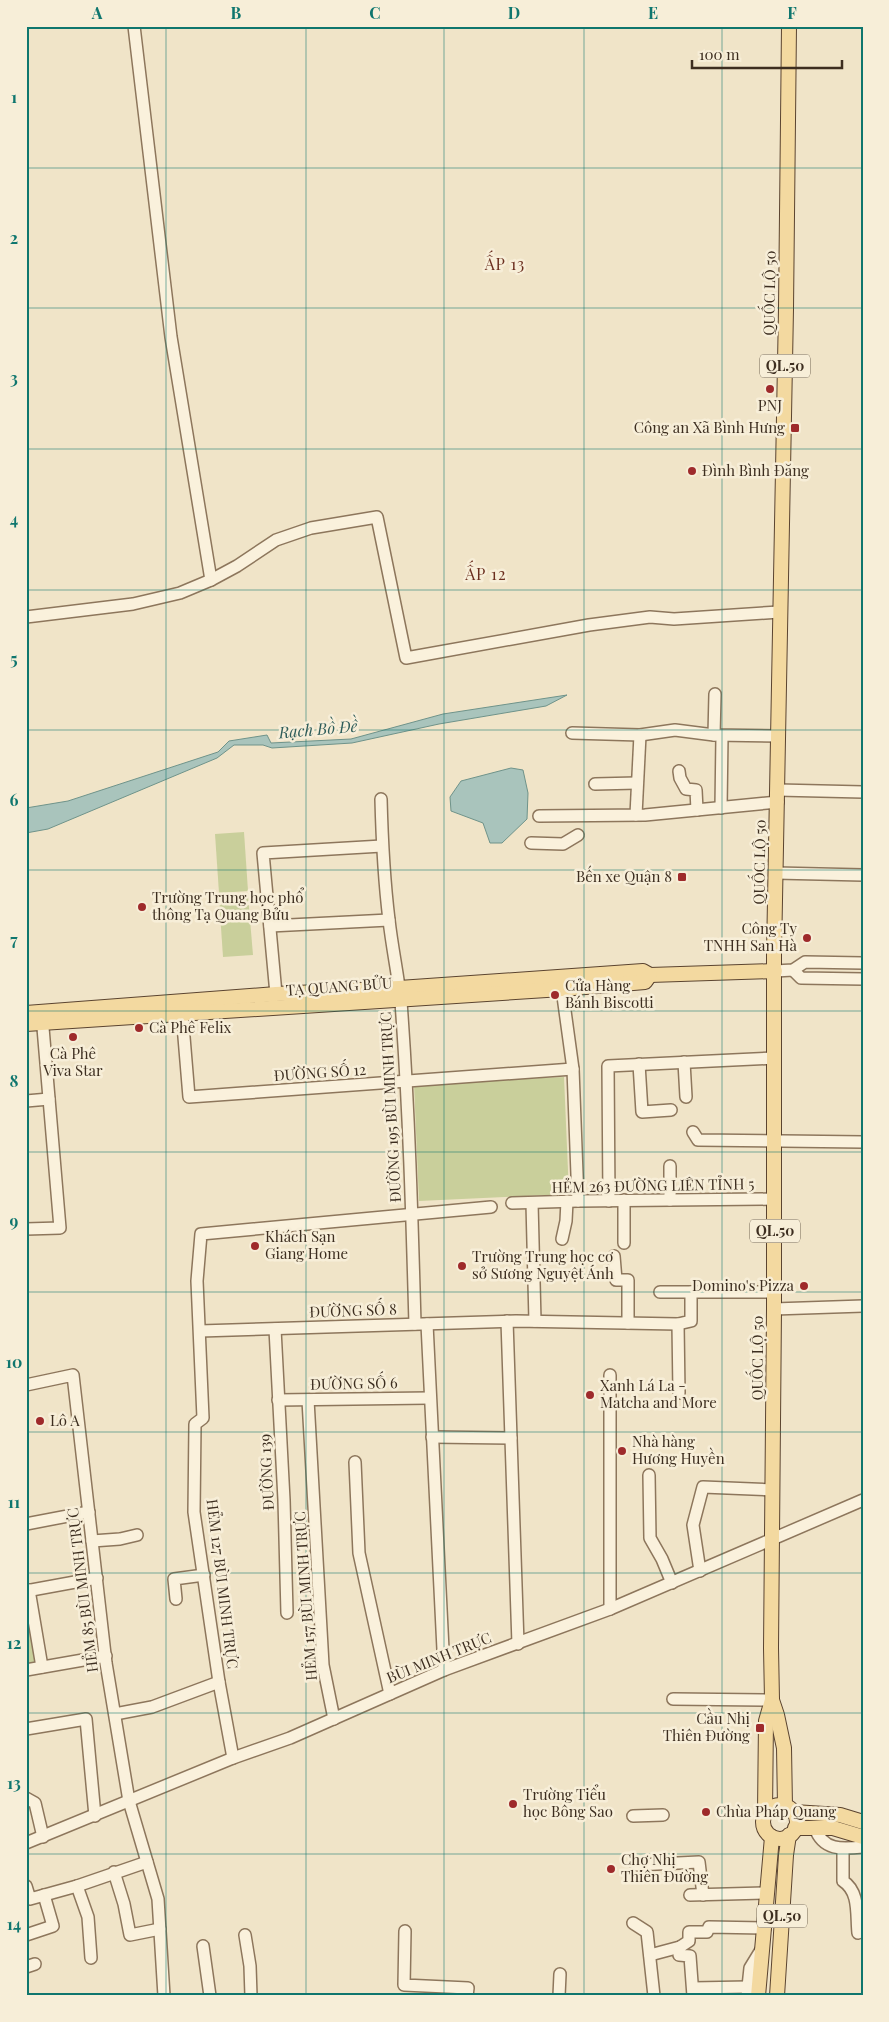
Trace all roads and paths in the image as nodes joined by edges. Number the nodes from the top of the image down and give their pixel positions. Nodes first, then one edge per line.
1 (134, 26) edge
2 (789, 26) edge
3 (211, 580) junction
4 (779, 612) junction
5 (26, 617) edge
6 (715, 694) dead end
7 (572, 733) dead end
8 (640, 734) junction
9 (718, 736) junction
10 (779, 736) junction
11 (679, 772) dead end
12 (637, 783) junction
13 (595, 784) dead end
14 (863, 792) edge
15 (778, 796) junction
16 (382, 798) dead end
17 (722, 808) junction
18 (697, 810) junction
19 (636, 815) junction
20 (539, 816) dead end
21 (578, 835) dead end
22 (531, 843) dead end
23 (382, 846) junction
24 (776, 873) junction
25 (863, 874) edge
26 (389, 920) junction
27 (270, 926) junction
28 (863, 963) edge
29 (794, 970) junction
30 (775, 971) junction
31 (650, 975) junction
32 (863, 979) edge
33 (562, 989) junction
34 (276, 994) junction
35 (400, 994) junction
36 (26, 1013) edge
37 (182, 1013) junction
38 (42, 1017) junction
39 (26, 1024) edge
40 (774, 1058) junction
41 (684, 1062) junction
42 (639, 1064) junction
43 (573, 1069) junction
44 (406, 1082) junction
45 (686, 1097) dead end
46 (48, 1100) junction
47 (26, 1101) edge
48 (671, 1110) dead end
49 (694, 1132) dead end
50 (775, 1141) junction
51 (863, 1142) edge
52 (670, 1166) dead end
53 (610, 1200) junction
54 (624, 1200) junction
55 (670, 1200) junction
56 (775, 1200) junction
57 (573, 1201) junction
58 (512, 1203) dead end
59 (532, 1203) junction
60 (491, 1207) dead end
61 (411, 1214) junction
62 (26, 1229) edge
63 (562, 1239) dead end
64 (624, 1243) dead end
65 (614, 1256) dead end
66 (660, 1292) dead end
67 (691, 1292) junction
68 (774, 1292) junction
69 (863, 1306) edge
70 (774, 1309) junction
71 (507, 1321) junction
72 (535, 1321) junction
73 (628, 1323) junction
74 (421, 1324) junction
75 (678, 1324) junction
76 (275, 1329) junction
77 (200, 1331) junction
78 (610, 1375) dead end
79 (26, 1385) edge
80 (679, 1393) dead end
81 (430, 1398) junction
82 (278, 1400) junction
83 (308, 1400) junction
84 (432, 1437) junction
85 (511, 1438) junction
86 (355, 1462) dead end
87 (649, 1475) dead end
88 (772, 1490) junction
89 (863, 1500) edge
90 (89, 1512) junction
91 (26, 1524) edge
92 (137, 1535) dead end
93 (771, 1540) junction
94 (92, 1541) junction
95 (700, 1571) junction
96 (204, 1575) junction
97 (96, 1578) junction
98 (672, 1583) junction
99 (28, 1591) edge
100 (176, 1599) dead end
101 (610, 1609) junction
102 (287, 1613) dead end
103 (518, 1644) junction
104 (106, 1656) junction
105 (42, 1667) junction
106 (26, 1670) edge
107 (444, 1670) junction
108 (219, 1682) junction
109 (390, 1694) junction
110 (673, 1699) dead end
111 (772, 1700) junction
112 (115, 1714) junction
113 (334, 1719) junction
114 (26, 1728) edge
115 (233, 1758) junction
116 (26, 1798) edge
117 (129, 1801) junction
118 (789, 1809) junction
119 (765, 1812) junction
120 (663, 1815) dead end
121 (95, 1816) junction
122 (633, 1816) dead end
123 (863, 1822) edge
124 (815, 1828) junction
125 (784, 1835) junction
126 (43, 1837) junction
127 (863, 1837) edge
128 (26, 1843) edge
129 (863, 1847) edge
130 (843, 1849) junction
131 (147, 1862) junction
132 (636, 1864) dead end
133 (114, 1872) junction
134 (26, 1886) edge
135 (77, 1886) junction
136 (768, 1893) junction
137 (44, 1895) junction
138 (690, 1895) dead end
139 (703, 1895) junction
140 (28, 1900) edge
141 (633, 1923) dead end
142 (765, 1928) junction
143 (160, 1929) junction
144 (405, 1931) dead end
145 (858, 1933) dead end
146 (245, 1934) dead end
147 (26, 1935) edge
148 (203, 1946) dead end
149 (680, 1947) junction
150 (650, 1955) junction
151 (91, 1958) dead end
152 (560, 1974) dead end
153 (468, 1992) edge
154 (693, 1992) edge
155 (751, 1993) edge
156 (164, 1996) edge
157 (210, 1996) edge
158 (251, 1996) edge
159 (559, 1996) edge
160 (654, 1996) edge
161 (777, 1996) edge

1 - 3 street
2 - 4 main road, QUỐC LỘ 50 / QL.50
3 - 4 street
3 - 5 street
4 - 10 main road, QUỐC LỘ 50 / QL.50
6 - 9 street
7 - 8 street
8 - 9 street
8 - 12 street
9 - 10 street
9 - 17 street
10 - 15 main road, QUỐC LỘ 50 / QL.50
11 - 18 street
12 - 13 street
12 - 19 street
14 - 15 street
15 - 17 street
15 - 24 main road, QUỐC LỘ 50 / QL.50
16 - 23 street, ĐƯỜNG 195 BÙI MINH TRỰC
17 - 18 street
18 - 19 street
19 - 20 street
21 - 22 street
23 - 26 street, ĐƯỜNG 195 BÙI MINH TRỰC
23 - 27 street
24 - 25 street
24 - 30 main road, QUỐC LỘ 50 / QL.50
26 - 27 street
26 - 35 street, ĐƯỜNG 195 BÙI MINH TRỰC
27 - 34 street
28 - 29 street, TẠ QUANG BỬU
29 - 30 street, TẠ QUANG BỬU
29 - 32 street, TẠ QUANG BỬU
30 - 31 main road, TẠ QUANG BỬU
30 - 40 main road, QUỐC LỘ 50 / QL.50
31 - 33 main road, TẠ QUANG BỬU
31 - 35 main road, TẠ QUANG BỬU
33 - 35 main road, TẠ QUANG BỬU
33 - 43 street
34 - 35 main road, TẠ QUANG BỬU
34 - 38 main road, TẠ QUANG BỬU
35 - 37 main road, TẠ QUANG BỬU
35 - 44 street, ĐƯỜNG 195 BÙI MINH TRỰC
36 - 38 main road, TẠ QUANG BỬU
37 - 38 main road, TẠ QUANG BỬU
37 - 44 street, ĐƯỜNG SỐ 12
38 - 39 main road, TẠ QUANG BỬU
38 - 46 street
40 - 41 street
40 - 50 main road, QUỐC LỘ 50 / QL.50
41 - 42 street
41 - 45 street
42 - 48 street
42 - 53 street
43 - 44 street, ĐƯỜNG SỐ 12
43 - 57 street
44 - 61 street, ĐƯỜNG 195 BÙI MINH TRỰC
46 - 47 street
46 - 62 street
49 - 50 street
50 - 51 street
50 - 56 main road, QUỐC LỘ 50 / QL.50
52 - 55 street
53 - 54 street, HẺM 263 ĐƯỜNG LIÊN TỈNH 5
53 - 57 street, HẺM 263 ĐƯỜNG LIÊN TỈNH 5
54 - 55 street, HẺM 263 ĐƯỜNG LIÊN TỈNH 5
54 - 64 street
55 - 56 street, HẺM 263 ĐƯỜNG LIÊN TỈNH 5
56 - 68 main road, QUỐC LỘ 50 / QL.50
57 - 59 street, HẺM 263 ĐƯỜNG LIÊN TỈNH 5
57 - 63 street
58 - 59 street, HẺM 263 ĐƯỜNG LIÊN TỈNH 5
59 - 72 street
60 - 61 street
61 - 74 street, ĐƯỜNG 195 BÙI MINH TRỰC
61 - 77 street
65 - 73 street
66 - 67 street
67 - 68 street
67 - 75 street
68 - 70 main road, QUỐC LỘ 50 / QL.50
69 - 70 street
70 - 88 main road, QUỐC LỘ 50 / QL.50
71 - 72 street, ĐƯỜNG SỐ 8
71 - 74 street, ĐƯỜNG SỐ 8
71 - 85 street
72 - 73 street, ĐƯỜNG SỐ 8
73 - 75 street, ĐƯỜNG SỐ 8
74 - 76 street, ĐƯỜNG SỐ 8
74 - 81 street, ĐƯỜNG 195 BÙI MINH TRỰC
75 - 80 street
76 - 77 street, ĐƯỜNG SỐ 8
76 - 82 street, ĐƯỜNG 139
77 - 96 street, HẺM 127 BÙI MINH TRỰC
78 - 101 street
79 - 90 street, HẺM 85 BÙI MINH TRỰC
81 - 83 street, ĐƯỜNG SỐ 6
81 - 84 street, ĐƯỜNG 195 BÙI MINH TRỰC
82 - 83 street, ĐƯỜNG SỐ 6
82 - 102 street, ĐƯỜNG 139
83 - 113 street, HẺM 157 BÙI MINH TRỰC
84 - 85 street
84 - 107 street, ĐƯỜNG 195 BÙI MINH TRỰC
85 - 103 street
86 - 109 street
87 - 98 street
88 - 93 main road, QUỐC LỘ 50 / QL.50
88 - 95 street
89 - 93 street, BÙI MINH TRỰC
90 - 91 street
90 - 94 street, HẺM 85 BÙI MINH TRỰC
92 - 94 street
93 - 95 street, BÙI MINH TRỰC
93 - 111 main road, QUỐC LỘ 50 / QL.50
94 - 97 street, HẺM 85 BÙI MINH TRỰC
95 - 98 street, BÙI MINH TRỰC
96 - 100 street
96 - 108 street, HẺM 127 BÙI MINH TRỰC
97 - 99 street
97 - 104 street, HẺM 85 BÙI MINH TRỰC
98 - 101 street, BÙI MINH TRỰC
99 - 105 street
101 - 103 street, BÙI MINH TRỰC
103 - 107 street, BÙI MINH TRỰC
104 - 105 street
104 - 112 street, HẺM 85 BÙI MINH TRỰC
105 - 106 street
107 - 109 street, BÙI MINH TRỰC
108 - 112 street
108 - 115 street, HẺM 127 BÙI MINH TRỰC
109 - 113 street, BÙI MINH TRỰC
110 - 111 street
111 - 118 main road, QUỐC LỘ 50 / QL.50
111 - 119 main road, QUỐC LỘ 50 / QL.50
112 - 117 street, HẺM 85 BÙI MINH TRỰC
113 - 115 street, BÙI MINH TRỰC
114 - 121 street
115 - 117 street, BÙI MINH TRỰC
116 - 126 street
117 - 121 street, BÙI MINH TRỰC
117 - 131 street, HẺM 85 BÙI MINH TRỰC
118 - 119 main road
118 - 123 main road
118 - 125 main road, QUỐC LỘ 50 / QL.50
119 - 125 main road, QL.50
120 - 122 street
121 - 126 street, BÙI MINH TRỰC
124 - 125 main road
124 - 127 main road
124 - 130 street
125 - 136 main road, QUỐC LỘ 50 / QL.50
125 - 161 main road, QUỐC LỘ 50 / QL.50
126 - 128 street, BÙI MINH TRỰC
129 - 130 street
130 - 145 street
131 - 133 street
131 - 143 street, HẺM 85 BÙI MINH TRỰC
132 - 139 street
133 - 135 street
133 - 143 street
134 - 140 street
135 - 137 street
135 - 151 street
136 - 139 street
136 - 142 main road, QUỐC LỘ 50 / QL.50
137 - 140 street
137 - 147 street
138 - 139 street
141 - 150 street
142 - 149 street
142 - 155 main road, QUỐC LỘ 50 / QL.50
143 - 156 street, HẺM 85 BÙI MINH TRỰC
144 - 153 street
146 - 158 street
148 - 157 street
149 - 150 street
149 - 154 street
150 - 160 street
152 - 159 street
154 - 155 street

